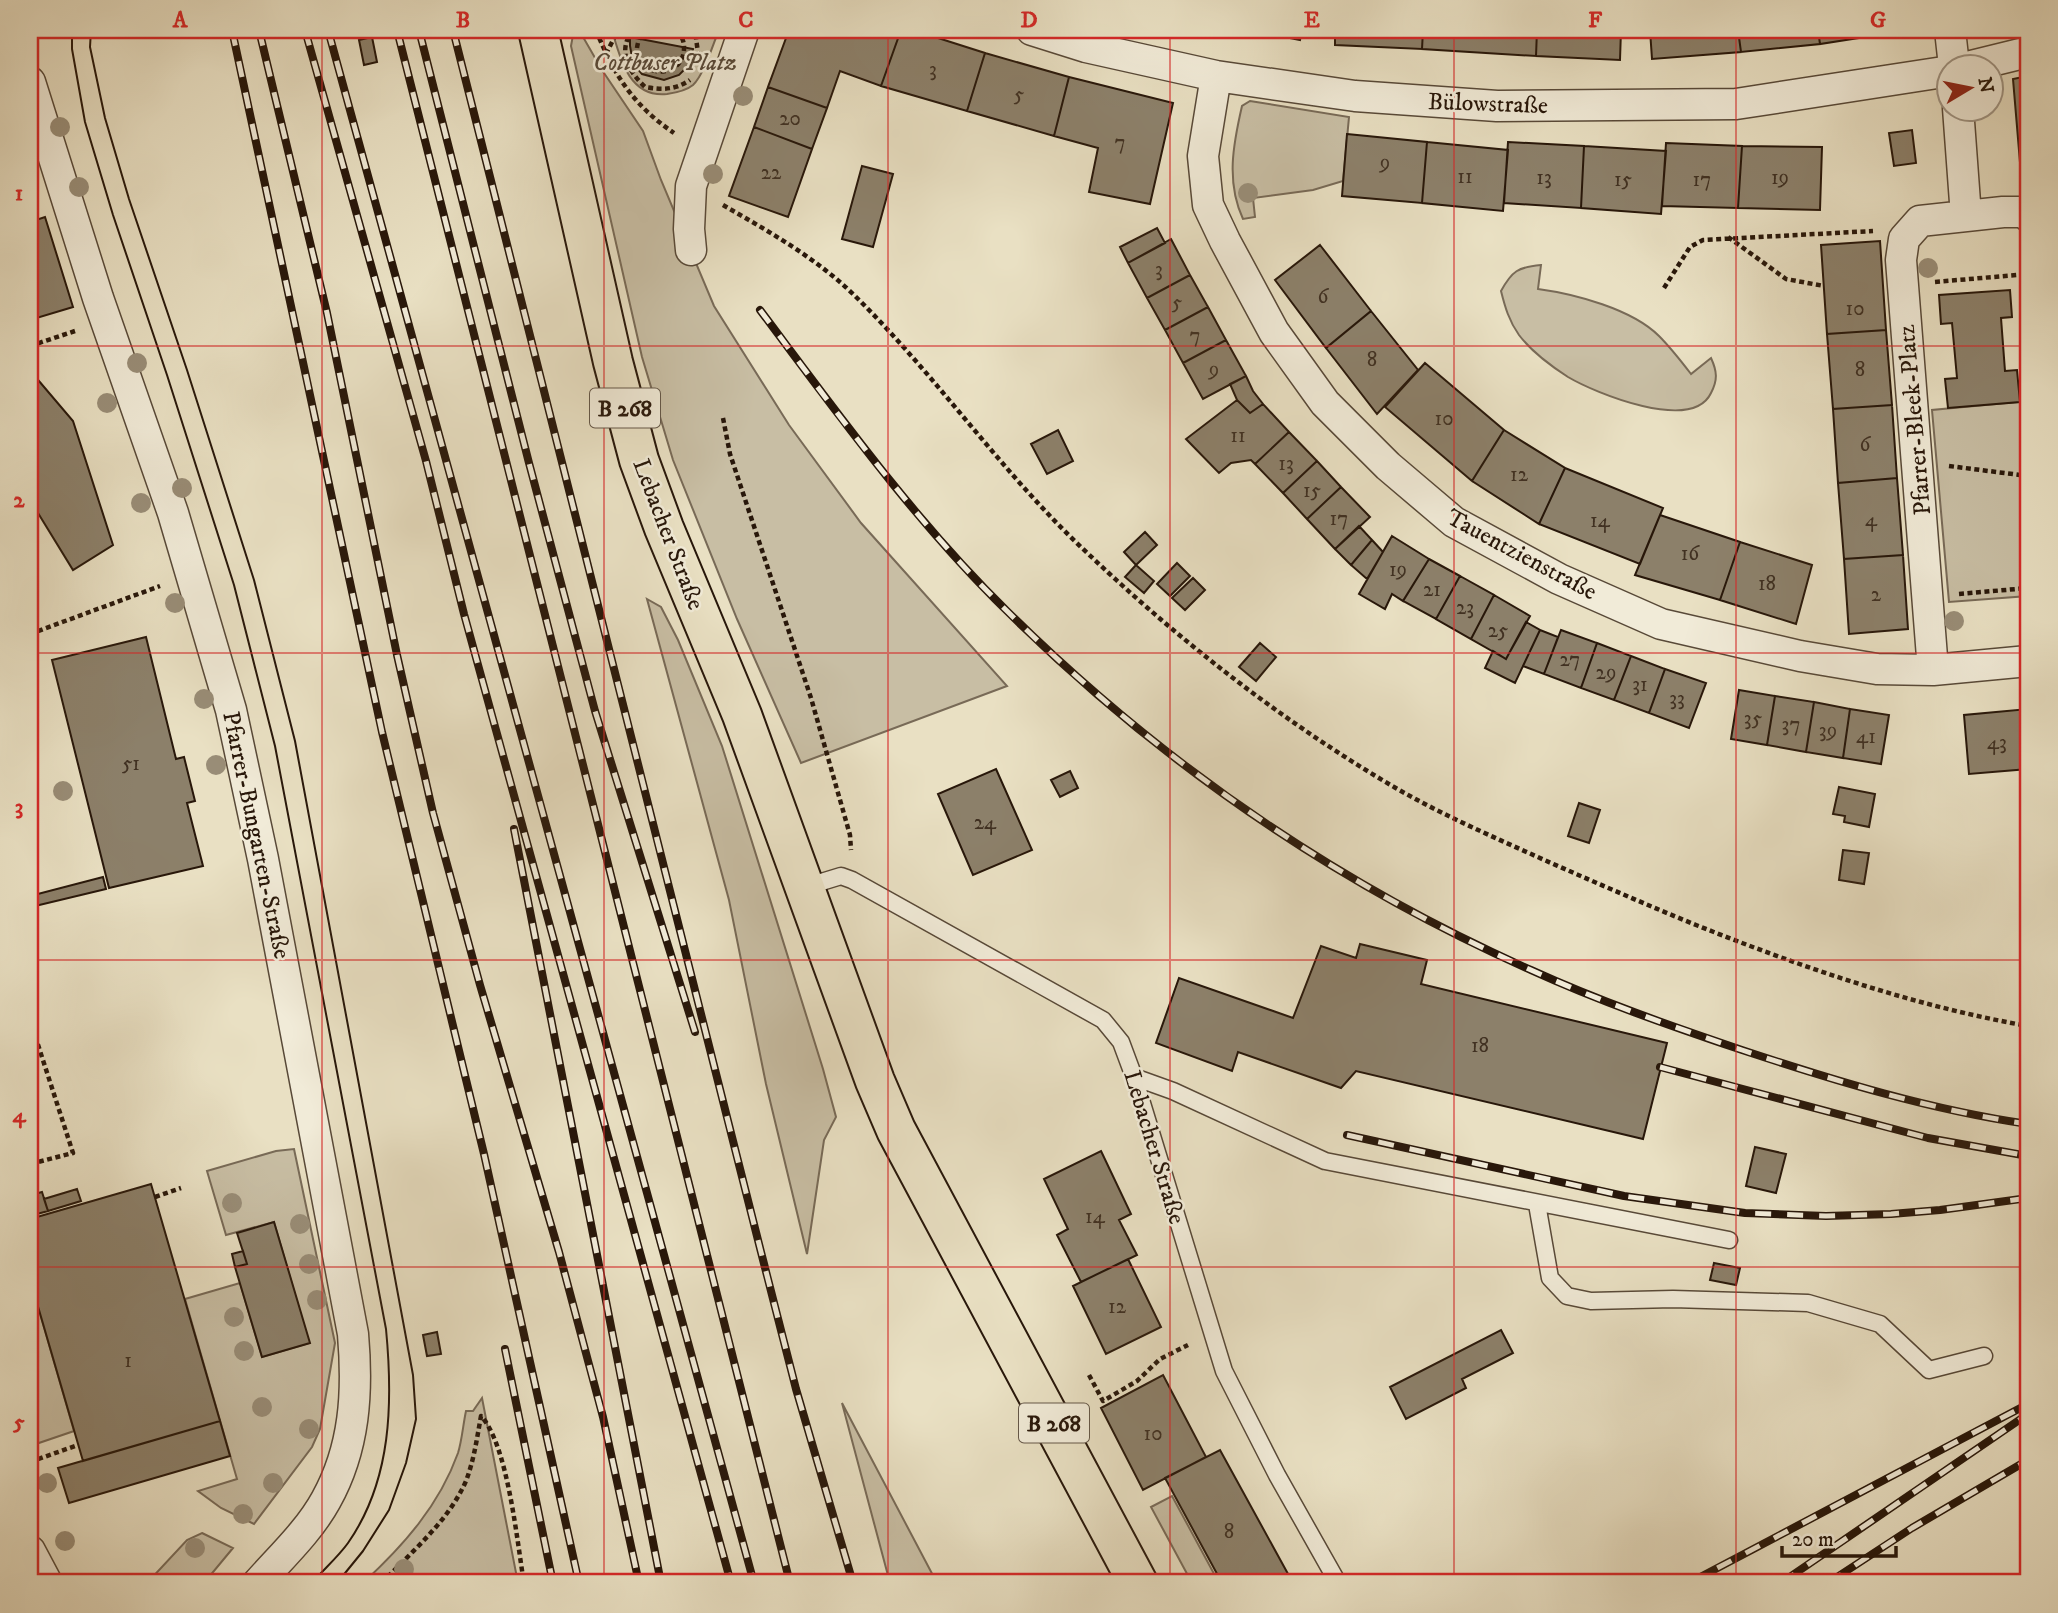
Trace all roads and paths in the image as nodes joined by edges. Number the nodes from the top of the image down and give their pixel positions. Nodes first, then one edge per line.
1 (50, 30) edge
2 (538, 30) edge
3 (551, 30) edge
4 (596, 30) edge
5 (618, 30) edge
6 (633, 30) edge
7 (648, 30) edge
8 (673, 30) edge
9 (687, 30) edge
10 (744, 30) edge
11 (1032, 30) edge
12 (1950, 30) edge
13 (30, 37) edge
14 (1952, 52) edge
15 (2028, 52) edge
16 (606, 54) junction
17 (2006, 57) edge
18 (699, 62) dead end
19 (694, 72) dead end
20 (1936, 73) edge
21 (1216, 76) junction
22 (30, 82) edge
23 (551, 87) junction
24 (1959, 122) edge
25 (703, 150) junction
26 (691, 186) junction
27 (1966, 216) junction
28 (2028, 216) edge
29 (1728, 237) junction
30 (1904, 239) junction
31 (691, 250) dead end
32 (2028, 274) edge
33 (1903, 285) junction
34 (1824, 286) dead end
35 (1664, 288) dead end
36 (106, 321) junction
37 (30, 346) edge
38 (723, 418) dead end
39 (1917, 462) junction
40 (2028, 476) edge
41 (163, 585) dead end
42 (2028, 587) edge
43 (1957, 594) dead end
44 (30, 634) edge
45 (2028, 660) edge
46 (1933, 670) junction
47 (852, 855) dead end
48 (805, 887) junction
49 (30, 1020) edge
50 (2028, 1026) edge
51 (1134, 1077) junction
52 (30, 1164) edge
53 (181, 1188) dead end
54 (155, 1197) dead end
55 (1536, 1204) junction
56 (1730, 1240) dead end
57 (1194, 1342) dead end
58 (1984, 1356) dead end
59 (1089, 1375) dead end
60 (78, 1446) dead end
61 (30, 1462) edge
62 (30, 1551) edge
63 (47, 1583) edge
64 (258, 1583) edge
65 (382, 1583) edge
66 (524, 1583) edge
67 (1138, 1583) edge
68 (1338, 1583) edge

1 - 13 path
2 - 23 main road, Lebacher Straße / B 268
3 - 23 main road, Lebacher Straße / B 268
4 - 16 path
5 - 16 path
6 - 19 path
7 - 8 path
9 - 18 path
10 - 25 street
11 - 21 street, Bülowstraße
12 - 14 street
15 - 17 street
16 - 25 path
20 - 21 street, Bülowstraße
21 - 46 street, Tauentzienstraße
22 - 36 street, Pfarrer-Bungarten-Straße
23 - 48 main road, Lebacher Straße / B 268
24 - 27 street
25 - 26 street
26 - 31 street
26 - 50 path
27 - 28 street
27 - 30 street
29 - 30 path
29 - 34 path
29 - 35 path
30 - 33 street, Pfarrer-Bleek-Platz
32 - 33 path
33 - 39 street, Pfarrer-Bleek-Platz
36 - 37 path
36 - 64 street, Pfarrer-Bungarten-Straße
38 - 47 path
39 - 40 path
39 - 46 street, Pfarrer-Bleek-Platz
41 - 44 path
42 - 43 path
45 - 46 street, Tauentzienstraße
48 - 51 lane, Lebacher Straße
48 - 67 main road, Lebacher Straße / B 268
49 - 52 path
51 - 55 lane
51 - 68 lane, Lebacher Straße
53 - 54 path
55 - 56 lane
55 - 58 lane
57 - 59 path
60 - 61 path
62 - 63 street
65 - 66 path

